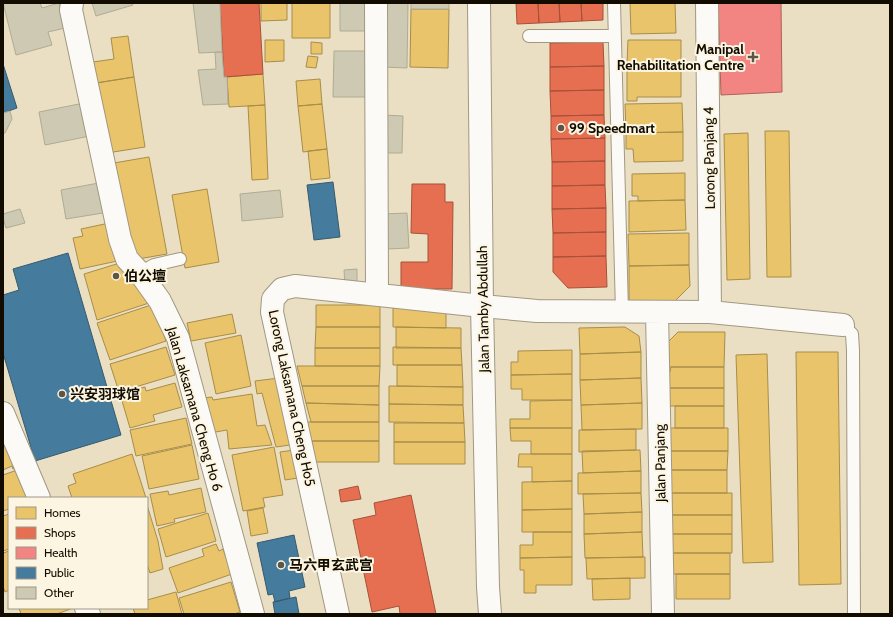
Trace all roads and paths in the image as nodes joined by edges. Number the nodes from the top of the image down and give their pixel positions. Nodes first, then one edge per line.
1 (72, 3) edge
2 (376, 3) edge
3 (479, 3) edge
4 (614, 3) edge
5 (707, 3) edge
6 (529, 36) dead end
7 (614, 36) junction
8 (180, 259) dead end
9 (140, 273) junction
10 (377, 295) junction
11 (482, 306) junction
12 (622, 312) junction
13 (657, 312) junction
14 (710, 312) junction
15 (843, 325) joint
16 (3, 413) edge
17 (39, 497) edge
18 (253, 614) edge
19 (338, 614) edge
20 (490, 614) edge
21 (663, 614) edge
22 (854, 614) edge

1 - 9 street, Jalan Laksamana Cheng Ho 6
2 - 10 street
3 - 11 street, Jalan Tamby Abdullah
4 - 7 lane
5 - 14 street, Lorong Panjang 4
6 - 7 lane
7 - 12 lane
8 - 9 lane
9 - 18 street, Jalan Laksamana Cheng Ho 6
10 - 11 street, Lorong Laksamana Cheng Ho5
10 - 19 street, Lorong Laksamana Cheng Ho5
11 - 12 street, Lorong Laksamana Cheng Ho5
11 - 20 street, Jalan Tamby Abdullah
12 - 13 street, Lorong Laksamana Cheng Ho5
13 - 14 street, Lorong Laksamana Cheng Ho5
13 - 21 street, Jalan Panjang
14 - 15 street, Lorong Laksamana Cheng Ho5
15 - 22 lane
16 - 17 street

